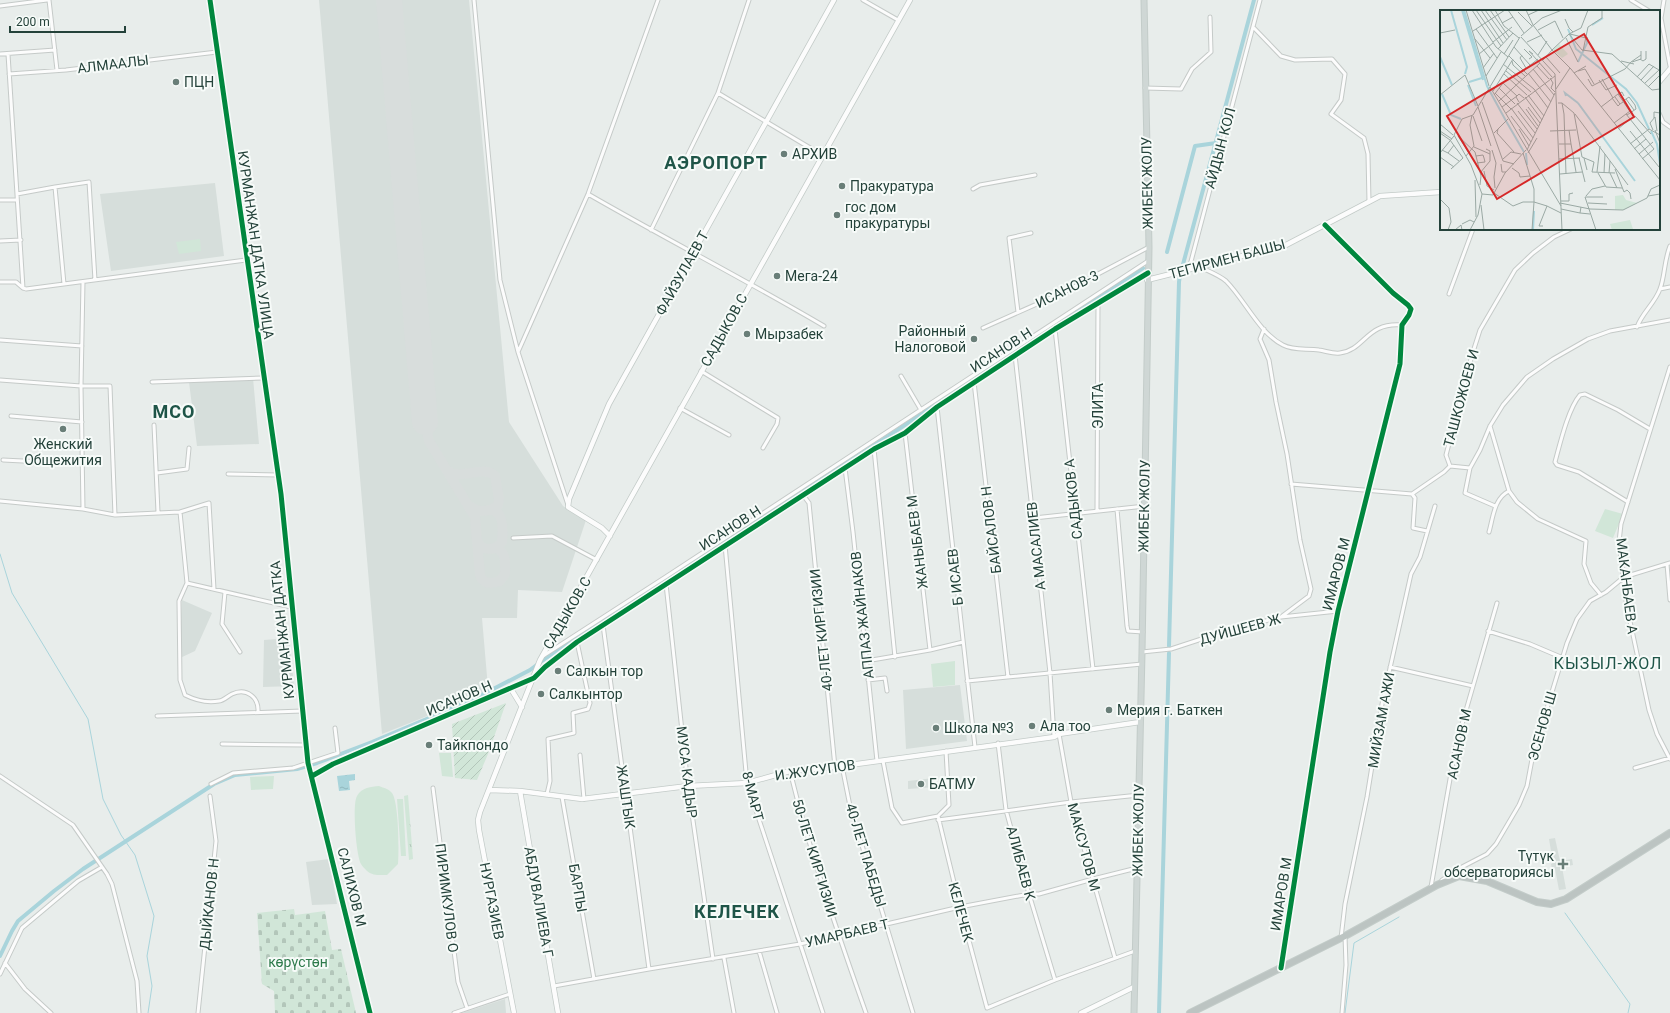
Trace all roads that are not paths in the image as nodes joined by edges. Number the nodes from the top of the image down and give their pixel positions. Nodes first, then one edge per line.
1 (48, 0) edge
2 (210, 0) edge
3 (474, 0) edge
4 (658, 0) edge
5 (749, 0) edge
6 (834, 0) edge
7 (863, 0) edge
8 (910, 0) edge
9 (1144, 0) edge
10 (1260, 0) edge
11 (1630, 0) edge
12 (1664, 0) edge
13 (0, 6) edge
14 (1648, 10) edge
15 (1210, 17) dead end
16 (1660, 17) edge
17 (898, 20) junction
18 (1252, 27) junction
19 (55, 50) junction
20 (217, 52) junction
21 (0, 54) edge
22 (8, 54) junction
23 (1670, 66) edge
24 (1670, 69) edge
25 (57, 70) junction
26 (9, 74) junction
27 (1660, 81) edge
28 (1145, 88) junction
29 (718, 93) junction
30 (1660, 115) edge
31 (767, 121) junction
32 (1670, 127) edge
33 (822, 155) junction
34 (1035, 175) dead end
35 (55, 187) junction
36 (973, 189) dead end
37 (1440, 192) edge
38 (17, 194) junction
39 (588, 194) junction
40 (0, 200) edge
41 (17, 200) junction
42 (1369, 202) junction
43 (1325, 225) junction
44 (652, 230) junction
45 (1473, 230) edge
46 (1569, 230) edge
47 (1031, 233) dead end
48 (21, 240) junction
49 (0, 241) edge
50 (1670, 246) edge
51 (1149, 247) junction
52 (693, 253) junction
53 (246, 260) junction
54 (1149, 261) junction
55 (1200, 267) junction
56 (1189, 269) junction
57 (1148, 273) junction
58 (95, 280) junction
59 (1147, 280) junction
60 (0, 282) edge
61 (83, 282) junction
62 (750, 283) junction
63 (64, 284) junction
64 (1670, 287) edge
65 (23, 288) junction
66 (1660, 289) junction
67 (1449, 294) dead end
68 (1098, 302) junction
69 (1018, 312) junction
70 (1670, 320) edge
71 (1402, 325) junction
72 (824, 326) dead end
73 (1637, 327) junction
74 (983, 328) dead end
75 (1055, 329) junction
76 (1264, 329) junction
77 (0, 340) edge
78 (82, 346) junction
79 (518, 352) junction
80 (1015, 355) junction
81 (1670, 367) edge
82 (701, 371) junction
83 (901, 376) dead end
84 (263, 378) junction
85 (0, 380) edge
86 (152, 382) dead end
87 (974, 382) junction
88 (81, 386) junction
89 (680, 408) junction
90 (937, 408) junction
91 (921, 410) junction
92 (11, 416) dead end
93 (82, 422) junction
94 (154, 425) dead end
95 (1490, 426) junction
96 (1650, 429) junction
97 (905, 433) junction
98 (729, 435) dead end
99 (189, 448) dead end
100 (763, 448) dead end
101 (874, 449) junction
102 (3, 460) dead end
103 (82, 464) junction
104 (1450, 466) junction
105 (845, 468) junction
106 (1470, 468) junction
107 (157, 474) junction
108 (228, 474) dead end
109 (278, 474) junction
110 (1291, 484) junction
111 (1368, 490) junction
112 (1509, 491) junction
113 (281, 494) joint
114 (1412, 494) junction
115 (803, 495) junction
116 (0, 501) edge
117 (1628, 502) junction
118 (1145, 506) junction
119 (1435, 506) dead end
120 (1495, 506) junction
121 (568, 507) junction
122 (83, 509) junction
123 (1117, 509) junction
124 (1098, 511) junction
125 (158, 512) junction
126 (180, 512) junction
127 (1075, 513) junction
128 (115, 515) junction
129 (1034, 518) junction
130 (1428, 531) junction
131 (1490, 532) dead end
132 (610, 536) junction
133 (513, 538) dead end
134 (725, 545) junction
135 (597, 560) junction
136 (1668, 564) edge
137 (1624, 576) junction
138 (187, 583) junction
139 (666, 584) junction
140 (214, 589) junction
141 (224, 592) junction
142 (1601, 595) junction
143 (1670, 600) edge
144 (1497, 603) dead end
145 (291, 607) junction
146 (1338, 611) junction
147 (1281, 617) junction
148 (603, 625) junction
149 (1488, 631) junction
150 (1142, 632) junction
151 (577, 642) junction
152 (963, 642) junction
153 (930, 650) junction
154 (240, 652) dead end
155 (1142, 652) junction
156 (895, 657) junction
157 (541, 658) junction
158 (1563, 658) junction
159 (866, 661) junction
160 (1142, 664) junction
161 (1390, 667) junction
162 (1093, 669) junction
163 (1050, 673) junction
164 (534, 676) junction
165 (1008, 677) junction
166 (868, 680) junction
167 (967, 681) junction
168 (1473, 686) junction
169 (511, 689) junction
170 (888, 691) dead end
171 (522, 707) junction
172 (302, 711) junction
173 (258, 712) junction
174 (157, 716) dead end
175 (1140, 722) junction
176 (335, 728) dead end
177 (1057, 736) junction
178 (998, 743) junction
179 (222, 744) dead end
180 (306, 745) junction
181 (975, 747) junction
182 (946, 751) junction
183 (580, 755) dead end
184 (1670, 758) edge
185 (880, 761) junction
186 (308, 764) junction
187 (842, 766) junction
188 (835, 767) junction
189 (1635, 768) dead end
190 (790, 771) junction
191 (0, 776) edge
192 (312, 776) junction
193 (747, 783) junction
194 (211, 784) dead end
195 (688, 786) junction
196 (434, 788) dead end
197 (489, 790) junction
198 (520, 791) junction
199 (547, 794) junction
200 (626, 794) junction
201 (1139, 795) junction
202 (210, 796) dead end
203 (562, 797) junction
204 (584, 799) junction
205 (1071, 802) junction
206 (1006, 810) junction
207 (938, 818) junction
208 (1670, 833) edge
209 (102, 867) junction
210 (1137, 868) junction
211 (1093, 879) junction
212 (1434, 886) junction
213 (1029, 894) junction
214 (960, 907) junction
215 (887, 924) junction
216 (838, 935) junction
217 (1343, 937) junction
218 (800, 944) junction
219 (1135, 950) junction
220 (759, 951) junction
221 (724, 958) junction
222 (1115, 958) junction
223 (713, 959) junction
224 (5, 963) junction
225 (1282, 968) junction
226 (649, 969) junction
227 (0, 974) edge
228 (594, 979) junction
229 (1055, 980) junction
230 (554, 986) junction
231 (1134, 987) junction
232 (510, 994) junction
233 (467, 1008) junction
234 (51, 1013) edge
235 (139, 1013) edge
236 (198, 1013) edge
237 (370, 1013) edge
238 (454, 1013) edge
239 (514, 1013) edge
240 (558, 1013) edge
241 (734, 1013) edge
242 (777, 1013) edge
243 (823, 1013) edge
244 (866, 1013) edge
245 (913, 1013) edge
246 (1081, 1013) edge
247 (1134, 1013) edge
248 (1190, 1013) edge
249 (1342, 1013) edge

1 - 13 street
1 - 19 street
2 - 20 street, КУРМАНЖАН ДАТКА УЛИЦА
3 - 79 street
4 - 39 street
5 - 29 street
6 - 31 street, ФАЙЗУЛАЕВ Т
7 - 17 street
8 - 17 street, САДЫКОВ.С
9 - 28 main road, ЖИБЕК ЖОЛУ
10 - 18 street, АЙДЫН КОЛ
11 - 14 street
12 - 16 street
15 - 28 street
16 - 23 street
17 - 33 street, САДЫКОВ.С
18 - 42 street
18 - 56 street, АЙДЫН КОЛ
19 - 22 street
19 - 25 street
20 - 25 street, АЛМААЛЫ
20 - 53 street, КУРМАНЖАН ДАТКА УЛИЦА
21 - 22 street
22 - 26 street
24 - 27 street
25 - 26 street, АЛМААЛЫ
26 - 38 street
28 - 51 main road, ЖИБЕК ЖОЛУ
29 - 31 street
29 - 44 street
30 - 32 street
31 - 33 street
31 - 52 street, ФАЙЗУЛАЕВ Т
33 - 62 street, САДЫКОВ.С
34 - 36 street
35 - 38 street
35 - 58 street
35 - 63 street
37 - 42 street, ТЕГИРМЕН БАШЫ
38 - 41 street
39 - 44 street
39 - 79 street
40 - 41 street
41 - 48 street
42 - 43 street, ТЕГИРМЕН БАШЫ
43 - 55 street, ТЕГИРМЕН БАШЫ
43 - 71 street, ИМАРОВ М
44 - 52 street
45 - 67 street
46 - 104 street, ТАШКОЖОЕВ И
47 - 69 street, ИСАНОВ Н
48 - 49 street
48 - 65 street
50 - 66 street
51 - 54 main road, ЖИБЕК ЖОЛУ
51 - 69 street, ИСАНОВ-3
52 - 62 street
52 - 121 street, ФАЙЗУЛАЕВ Т
53 - 58 street
53 - 84 street, КУРМАНЖАН ДАТКА УЛИЦА
54 - 57 main road, ЖИБЕК ЖОЛУ
54 - 91 street
55 - 56 street, ТЕГИРМЕН БАШЫ
55 - 76 street
56 - 59 street, ТЕГИРМЕН БАШЫ
57 - 59 main road, ЖИБЕК ЖОЛУ
57 - 68 street, ИСАНОВ Н
58 - 61 street
59 - 118 main road, ЖИБЕК ЖОЛУ
60 - 65 street
61 - 63 street
61 - 78 street
62 - 72 street
62 - 82 street, САДЫКОВ.С
63 - 65 street
64 - 66 street
66 - 73 street
68 - 75 street, ИСАНОВ Н
68 - 124 street, ЭЛИТА
69 - 74 street, ИСАНОВ-3
70 - 73 street
71 - 76 street
71 - 111 street, ИМАРОВ М
73 - 95 street
75 - 80 street, ИСАНОВ Н
75 - 127 street, САДЫКОВ А
76 - 110 street
77 - 78 street
78 - 88 street
79 - 121 street
80 - 87 street, ИСАНОВ Н
80 - 129 street, А МАСАЛИЕВ
81 - 96 street, МАКАНБАЕВ А
82 - 89 street, САДЫКОВ.С
82 - 100 street
83 - 91 street
84 - 86 street
84 - 109 street, КУРМАНЖАН ДАТКА УЛИЦА
85 - 88 street
87 - 90 street, ИСАНОВ Н
87 - 165 street, БАЙСАЛОВ Н
88 - 93 street
88 - 128 street
89 - 98 street
89 - 132 street, САДЫКОВ.С
90 - 97 street, ИСАНОВ Н
90 - 152 street, Б ИСАЕВ
91 - 157 street
92 - 93 street
93 - 103 street
94 - 107 street
95 - 106 street
95 - 112 street
96 - 117 street, МАКАНБАЕВ А
96 - 117 street
97 - 101 street, ИСАНОВ Н
97 - 153 street, ЖАНЫБАЕВ М
99 - 107 street
101 - 105 street, ИСАНОВ Н
101 - 156 street, АППАЗ ЖАЙНАКОВ
102 - 103 street
103 - 122 street
104 - 106 street
104 - 114 street
105 - 115 street, ИСАНОВ Н
105 - 159 street, АППАЗ ЖАЙНАКОВ
106 - 120 street
107 - 125 street
108 - 109 street
109 - 113 street, КУРМАНЖАН ДАТКА УЛИЦА
110 - 111 street
110 - 147 street
111 - 114 street
111 - 146 street, ИМАРОВ М
112 - 120 street
112 - 142 street
113 - 145 street, КУРМАНЖАН ДАТКА
114 - 130 street
115 - 134 street, ИСАНОВ Н
115 - 188 street, 40-ЛЕТ КИРГИЗИИ
116 - 122 street
117 - 137 street, МАКАНБАЕВ А
118 - 123 street
118 - 150 main road, ЖИБЕК ЖОЛУ
119 - 130 street, МИЙЗАМ АЖИ
120 - 131 street
121 - 132 street
122 - 128 street
123 - 124 street
123 - 150 street
124 - 127 street
125 - 126 street
125 - 128 street
126 - 138 street
126 - 140 street
127 - 129 street
127 - 162 street, САДЫКОВ А
129 - 163 street, А МАСАЛИЕВ
130 - 161 street, МИЙЗАМ АЖИ
132 - 135 street, САДЫКОВ.С
133 - 135 street
134 - 139 street, ИСАНОВ Н
134 - 193 street, 8-МАРТ
135 - 157 street, САДЫКОВ.С
136 - 137 street, ЭСЕНОВ Ш
136 - 143 street
137 - 142 street, ЭСЕНОВ Ш
137 - 184 street, МАКАНБАЕВ А
138 - 140 street
138 - 173 street
139 - 148 street, ИСАНОВ Н
139 - 195 street, МУСА КАДЫР
140 - 141 street
141 - 145 street
141 - 154 street
142 - 158 street, ЭСЕНОВ Ш
144 - 149 street, АСАНОВ М
145 - 172 street, КУРМАНЖАН ДАТКА
146 - 147 street, ДУЙШЕЕВ Ж
146 - 225 street, ИМАРОВ М
147 - 155 street, ДУЙШЕЕВ Ж
148 - 151 street, ИСАНОВ Н
148 - 200 street, ЖАШТЫК
149 - 158 street
149 - 168 street, АСАНОВ М
150 - 155 main road, ЖИБЕК ЖОЛУ
151 - 164 street, ИСАНОВ Н
151 - 199 street
152 - 153 street
152 - 167 street, Б ИСАЕВ
153 - 156 street
155 - 160 main road, ЖИБЕК ЖОЛУ
156 - 159 street
157 - 164 street, САДЫКОВ.С
158 - 212 street, ЭСЕНОВ Ш
159 - 166 street, АППАЗ ЖАЙНАКОВ
160 - 162 street
160 - 175 main road, ЖИБЕК ЖОЛУ
161 - 168 street
161 - 217 street, МИЙЗАМ АЖИ
162 - 163 street
163 - 165 street
163 - 177 street, А МАСАЛИЕВ
164 - 169 street, ИСАНОВ Н
164 - 171 street
165 - 167 street
166 - 170 street
166 - 185 street, АППАЗ ЖАЙНАКОВ
167 - 181 street, Б ИСАЕВ
168 - 212 street, АСАНОВ М
169 - 171 street
169 - 192 street, ИСАНОВ Н
171 - 197 street
172 - 173 street, КУРМАНЖАН ДАТКА
172 - 180 street, КУРМАНЖАН ДАТКА
173 - 174 street, КУРМАНЖАН ДАТКА
175 - 177 street, И.ЖУСУПОВ
175 - 201 main road, ЖИБЕК ЖОЛУ
176 - 186 street
177 - 178 street, И.ЖУСУПОВ
177 - 205 street, МАКСУТОВ М
178 - 181 street, И.ЖУСУПОВ
178 - 206 street, АЛИБАЕВ К
179 - 180 street
180 - 186 street, КУРМАНЖАН ДАТКА
181 - 182 street, И.ЖУСУПОВ
182 - 185 street, И.ЖУСУПОВ
182 - 207 street
183 - 204 street
184 - 189 street
185 - 187 street, И.ЖУСУПОВ
185 - 207 street, АППАЗ ЖАЙНАКОВ
186 - 192 street, САЛИХОВ М
186 - 194 street
187 - 188 street, И.ЖУСУПОВ
187 - 215 street, 40-ЛЕТ ПАБЕДЫ
188 - 190 street, И.ЖУСУПОВ
190 - 193 street, И.ЖУСУПОВ
190 - 216 street, 50-ЛЕТ КИРГИЗИИ
191 - 209 street
192 - 237 street, САЛИХОВ М
193 - 195 street, И.ЖУСУПОВ
193 - 218 street, 8-МАРТ
195 - 200 street, И.ЖУСУПОВ
195 - 223 street, МУСА КАДЫР
196 - 233 street, ПИРИМКУЛОВ О
197 - 198 street, И.ЖУСУПОВ
197 - 232 street, НУРГАЗИЕВ
198 - 199 street, И.ЖУСУПОВ
198 - 230 street, АБДУВАЛИЕВА Г
199 - 203 street, И.ЖУСУПОВ
200 - 204 street, И.ЖУСУПОВ
200 - 226 street, ЖАШТЫК
201 - 205 street
201 - 210 main road, ЖИБЕК ЖОЛУ
202 - 236 street, ДЫЙКАНОВ Н
203 - 204 street, И.ЖУСУПОВ
203 - 228 street, БАРПЫ
205 - 206 street
205 - 211 street, МАКСУТОВ М
206 - 207 street
206 - 213 street, АЛИБАЕВ К
207 - 214 street, КЕЛЕЧЕК
208 - 212 highway
209 - 224 street
209 - 235 street
210 - 211 street, УМАРБАЕВ Т
210 - 219 main road, ЖИБЕК ЖОЛУ
211 - 213 street, УМАРБАЕВ Т
211 - 222 street, МАКСУТОВ М
212 - 217 highway
213 - 214 street, УМАРБАЕВ Т
213 - 229 street, АЛИБАЕВ К
214 - 215 street, УМАРБАЕВ Т
214 - 229 street, КЕЛЕЧЕК
215 - 216 street, УМАРБАЕВ Т
215 - 245 street, 40-ЛЕТ ПАБЕДЫ
216 - 218 street, УМАРБАЕВ Т
216 - 244 street, 50-ЛЕТ КИРГИЗИИ
217 - 225 highway
217 - 249 street, МИЙЗАМ АЖИ
218 - 220 street, УМАРБАЕВ Т
218 - 243 street, 8-МАРТ
219 - 222 street
219 - 231 main road, ЖИБЕК ЖОЛУ
220 - 221 street, УМАРБАЕВ Т
220 - 242 street
221 - 223 street, УМАРБАЕВ Т
221 - 241 street
222 - 229 street
223 - 226 street, УМАРБАЕВ Т
224 - 227 street
224 - 234 street
225 - 248 highway
226 - 228 street, УМАРБАЕВ Т
228 - 230 street, УМАРБАЕВ Т
230 - 240 street, АБДУВАЛИЕВА Г
231 - 246 street
231 - 247 main road, ЖИБЕК ЖОЛУ
232 - 233 street
232 - 239 street, НУРГАЗИЕВ
233 - 238 street

